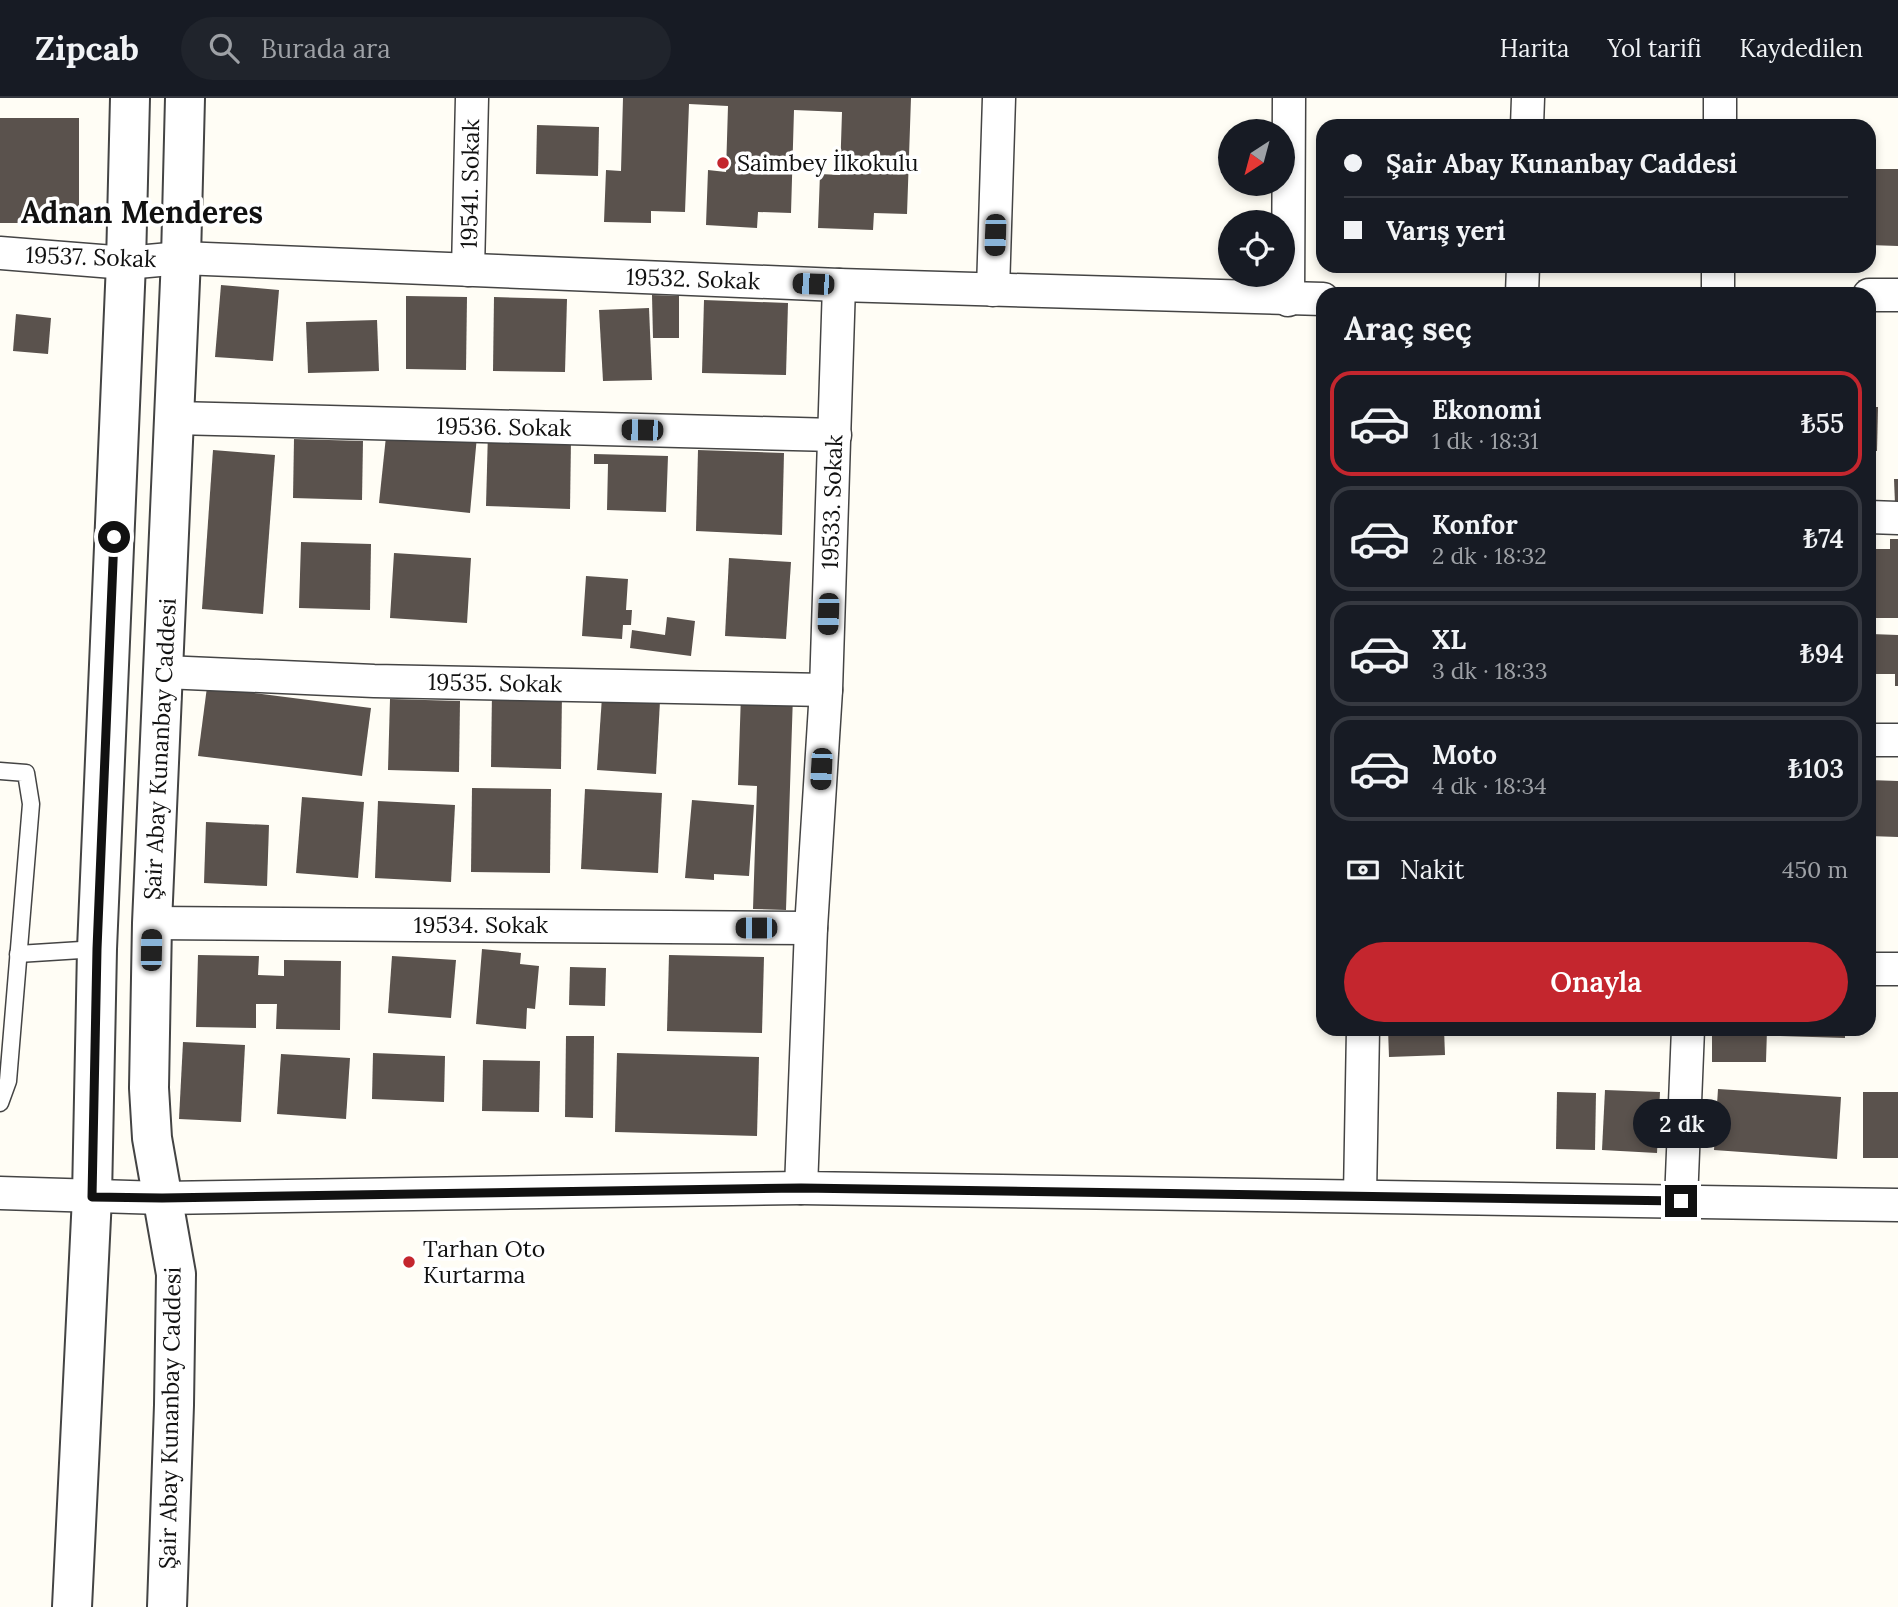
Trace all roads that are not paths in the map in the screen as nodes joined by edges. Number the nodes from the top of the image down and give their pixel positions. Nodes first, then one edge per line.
1 (130, 98) edge
2 (185, 98) edge
3 (472, 98) edge
4 (999, 98) edge
5 (1289, 98) edge
6 (1528, 98) edge
7 (1720, 98) edge
8 (1527, 119) edge
9 (1720, 119) edge
10 (0, 253) edge
11 (181, 258) junction
12 (126, 262) junction
13 (468, 270) junction
14 (839, 285) junction
15 (993, 290) junction
16 (1876, 295) edge
17 (1898, 295) edge
18 (1288, 299) junction
19 (1316, 299) edge
20 (174, 418) junction
21 (835, 435) junction
22 (1876, 517) edge
23 (1898, 518) edge
24 (164, 672) junction
25 (826, 690) junction
26 (1876, 740) edge
27 (1898, 740) edge
28 (0, 771) edge
29 (152, 923) junction
30 (811, 928) junction
31 (97, 949) junction
32 (19, 954) junction
33 (1876, 969) edge
34 (1898, 969) edge
35 (1363, 1036) edge
36 (1688, 1036) edge
37 (0, 1103) edge
38 (801, 1188) junction
39 (0, 1193) edge
40 (1360, 1195) junction
41 (92, 1197) junction
42 (162, 1198) junction
43 (1681, 1201) junction
44 (1898, 1205) edge
45 (72, 1607) edge
46 (167, 1607) edge

1 - 12 street
2 - 11 street, Şair Abay Kunanbay Caddesi
3 - 13 street, 19541. Sokak
4 - 15 street
5 - 18 street
6 - 8 street
7 - 9 street
10 - 12 street, 19537. Sokak
11 - 12 street, 19537. Sokak
11 - 13 street, 19532. Sokak
11 - 20 street, Şair Abay Kunanbay Caddesi
12 - 31 street
13 - 14 street, 19532. Sokak
14 - 15 street, 19532. Sokak
14 - 21 street, 19533. Sokak
15 - 18 street, 19532. Sokak
16 - 17 street
18 - 19 street, 19532. Sokak
20 - 21 street, 19536. Sokak
20 - 24 street, Şair Abay Kunanbay Caddesi
21 - 25 street, 19533. Sokak
22 - 23 street
24 - 25 street, 19535. Sokak
24 - 29 street, Şair Abay Kunanbay Caddesi
25 - 30 street, 19533. Sokak
26 - 27 street
28 - 32 lane
29 - 30 street, 19534. Sokak
29 - 42 street, Şair Abay Kunanbay Caddesi
30 - 38 street, 19533. Sokak
31 - 32 lane
31 - 41 street
32 - 37 lane
33 - 34 street
35 - 40 street
36 - 43 street
38 - 40 street
38 - 42 street
39 - 41 street
40 - 43 street
41 - 42 street
41 - 45 street
42 - 46 street, Şair Abay Kunanbay Caddesi
43 - 44 street

